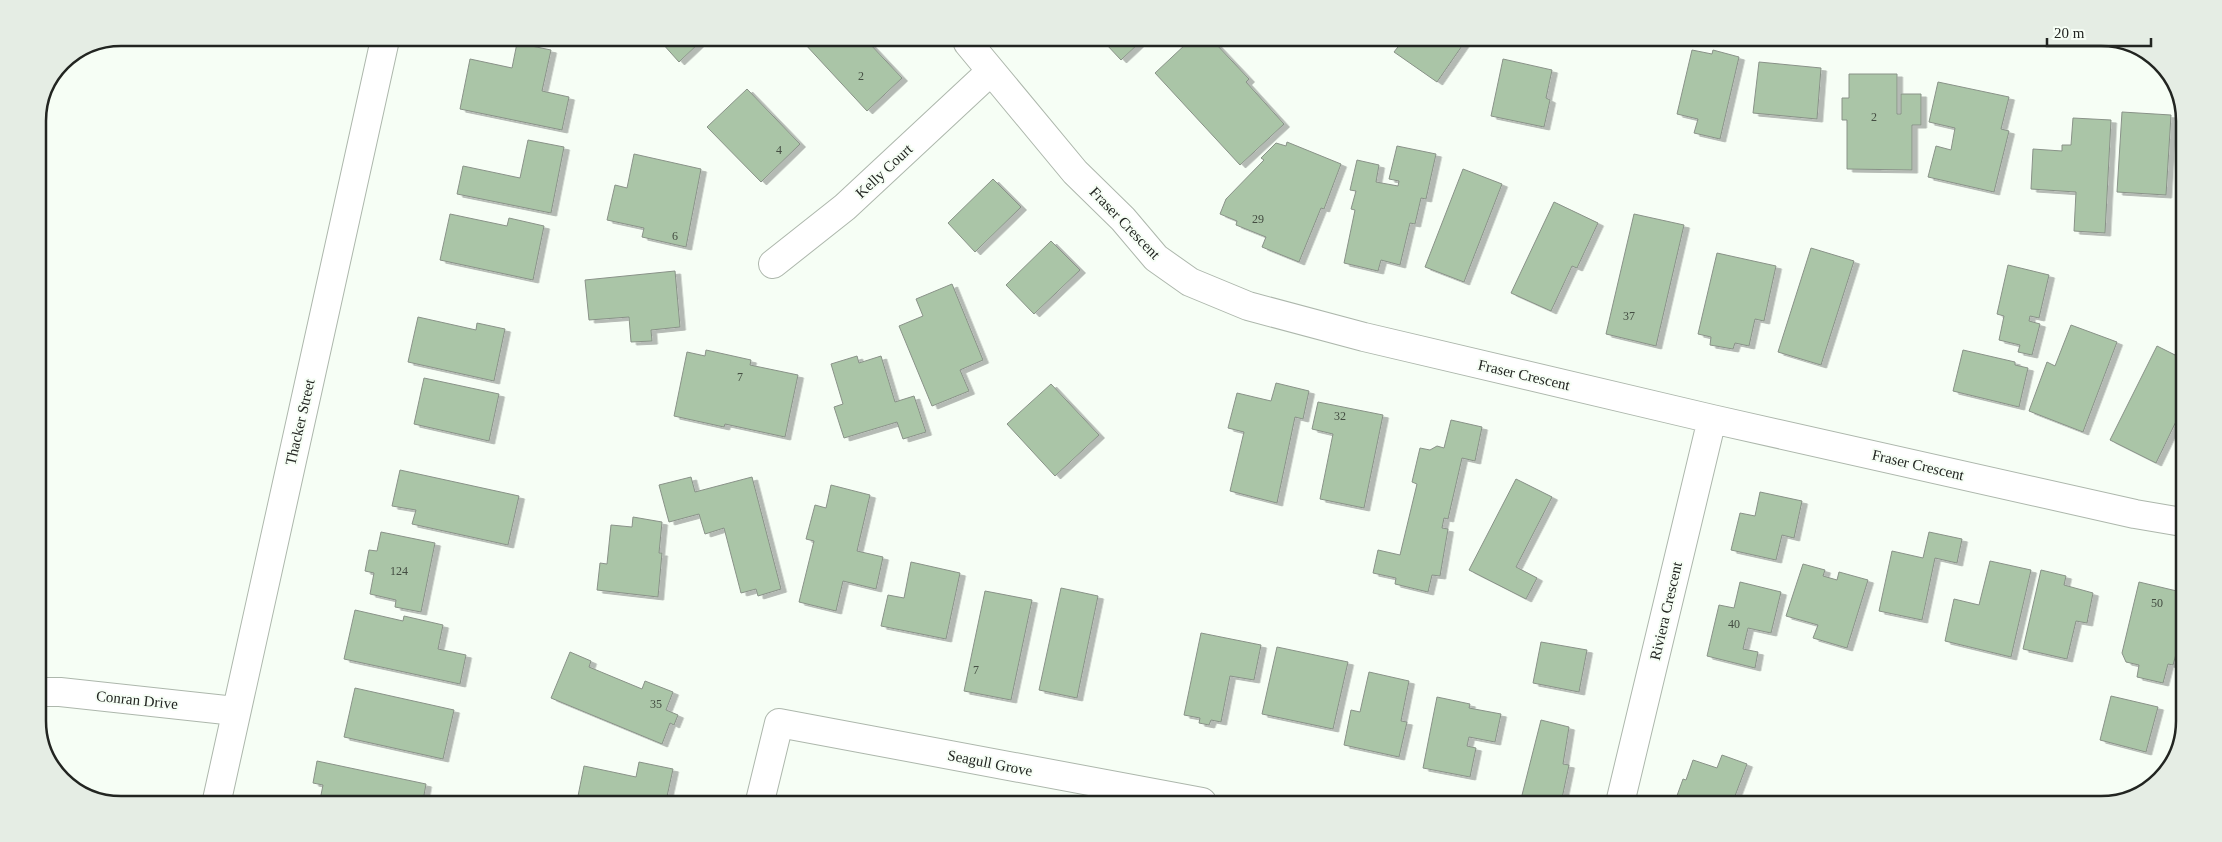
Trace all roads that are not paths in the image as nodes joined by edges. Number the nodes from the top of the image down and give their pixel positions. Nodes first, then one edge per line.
1 (384, 46) edge
2 (970, 46) edge
3 (990, 72) junction
4 (773, 264) dead end
5 (1712, 419) junction
6 (2176, 521) edge
7 (46, 692) edge
8 (235, 711) junction
9 (218, 796) edge
10 (761, 796) edge
11 (1170, 796) edge
12 (1622, 796) edge

1 - 8 street, Thacker Street
2 - 3 street, Fraser Crescent
3 - 4 street, Kelly Court
3 - 5 street, Fraser Crescent
5 - 6 street, Fraser Crescent
5 - 12 street, Riviera Crescent
7 - 8 street, Conran Drive
8 - 9 street, Thacker Street
10 - 11 street, Seagull Grove

